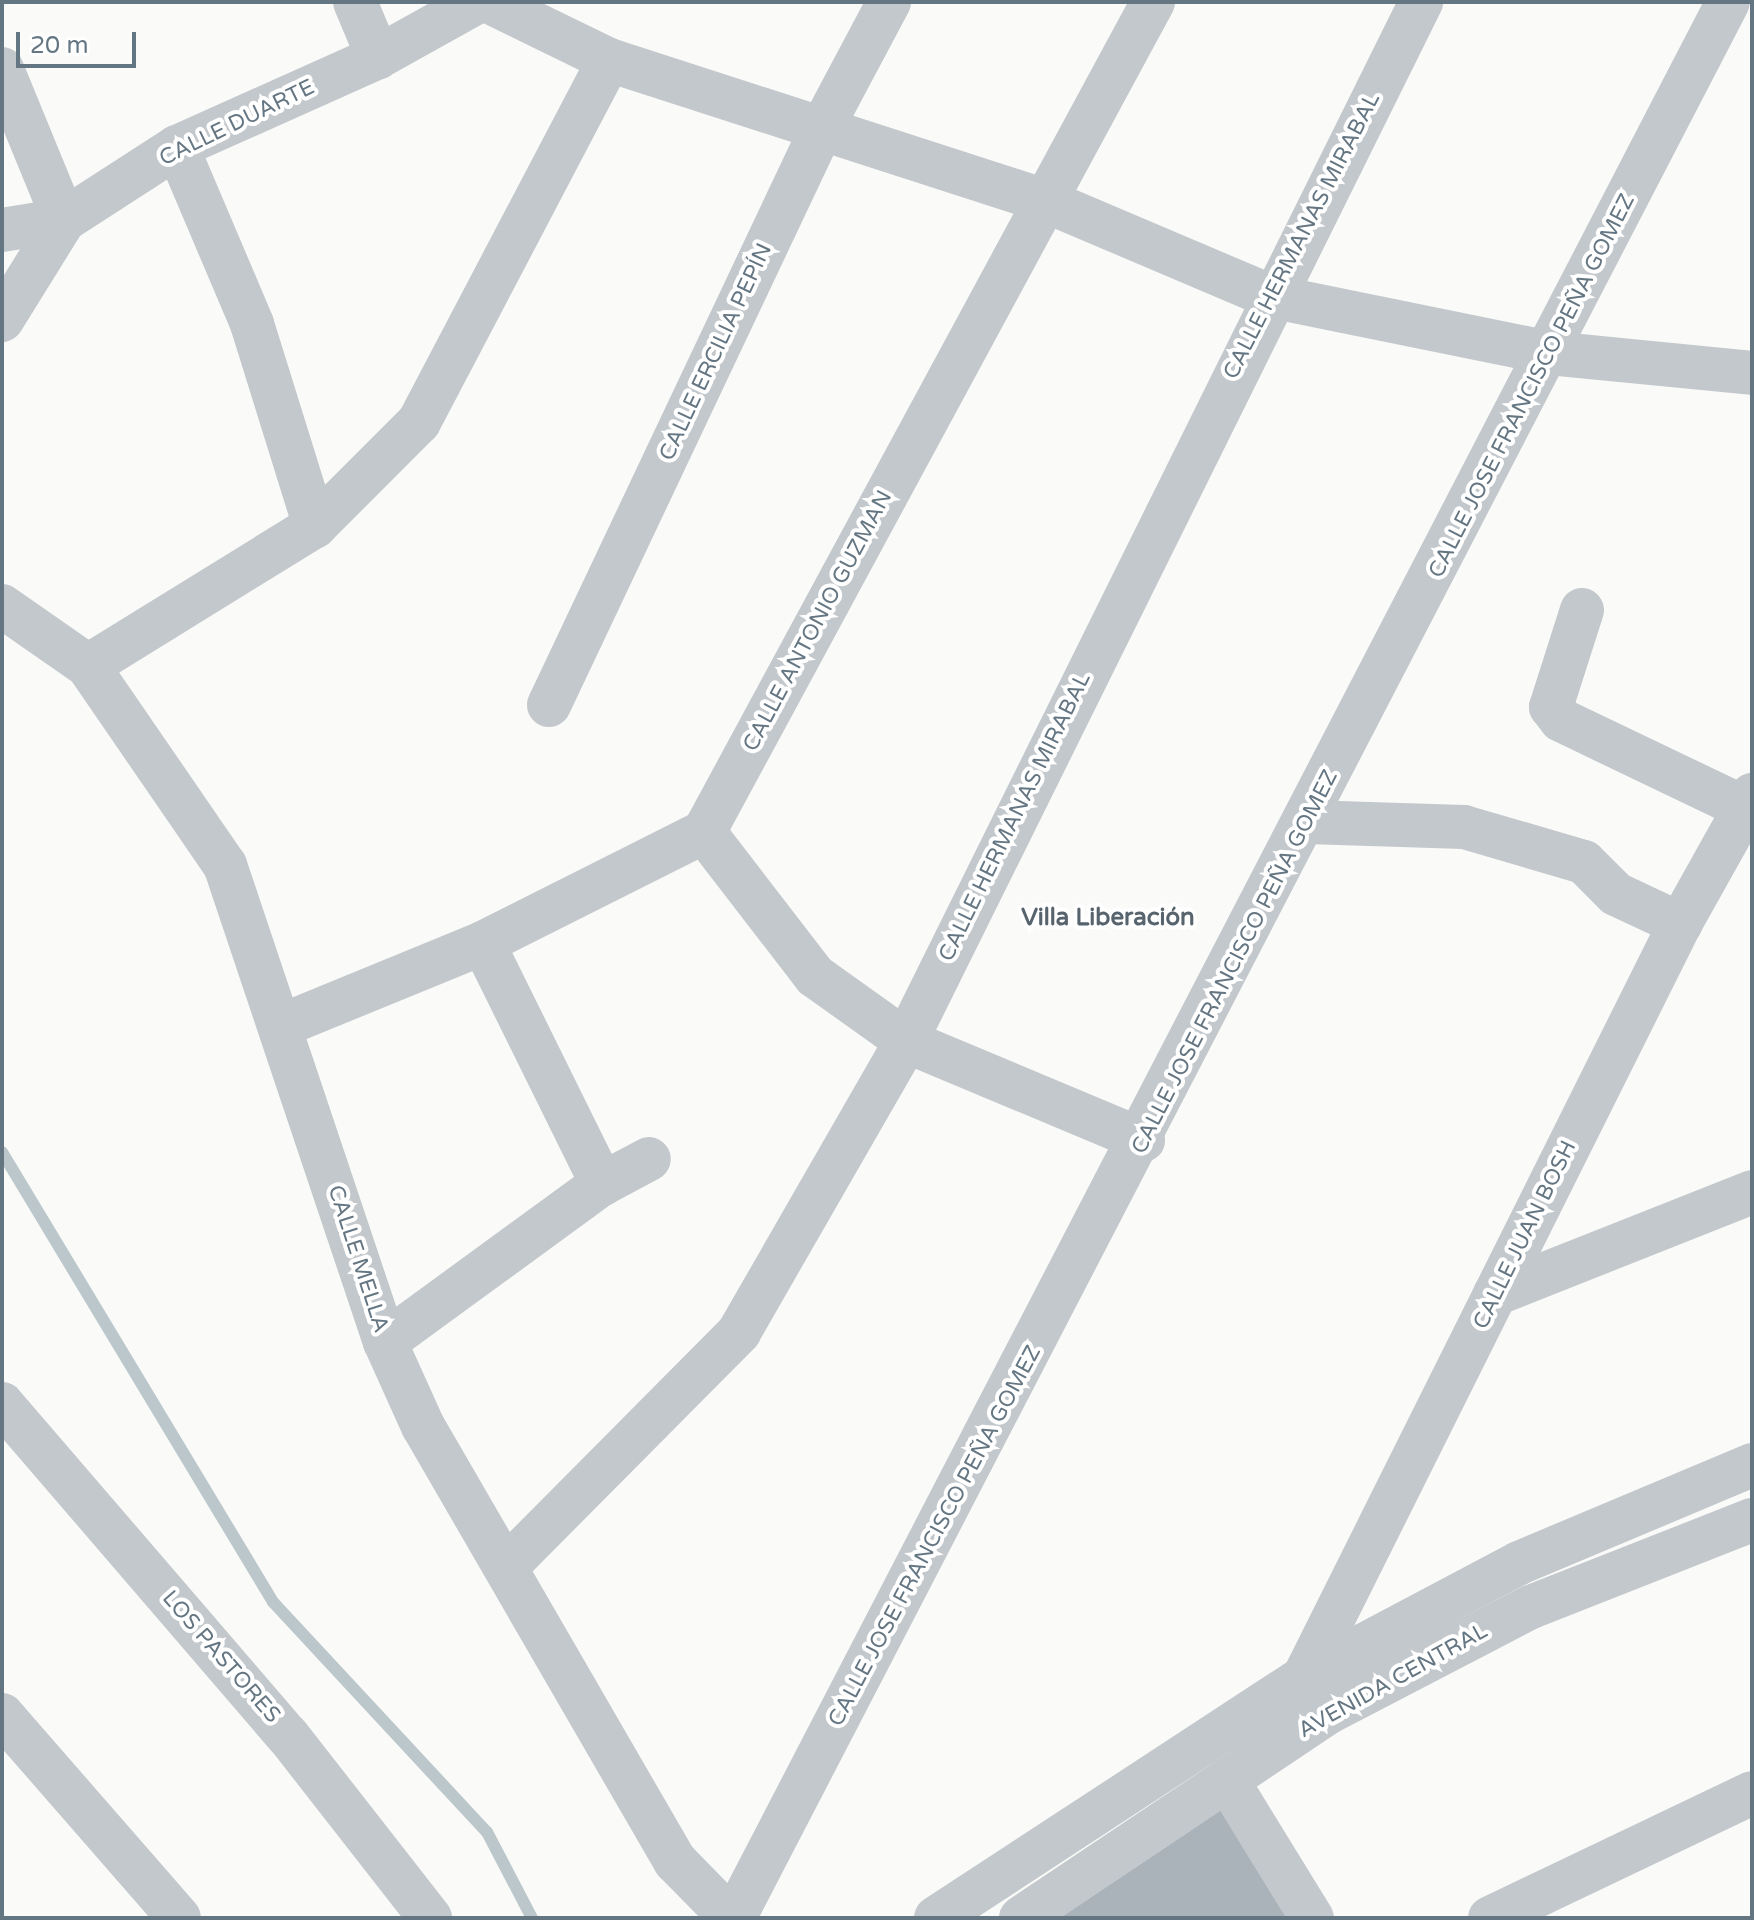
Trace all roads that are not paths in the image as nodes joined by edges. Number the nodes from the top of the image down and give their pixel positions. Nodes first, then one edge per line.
1 (355, 2) edge
2 (477, 2) edge
3 (490, 2) edge
4 (889, 2) edge
5 (1153, 2) edge
6 (1421, 2) edge
7 (1728, 2) edge
8 (378, 57) junction
9 (609, 60) junction
10 (2, 69) edge
11 (822, 128) junction
12 (177, 147) junction
13 (1046, 201) junction
14 (64, 220) junction
15 (2, 230) edge
16 (1270, 296) junction
17 (2, 320) edge
18 (1549, 353) junction
19 (1752, 373) edge
20 (315, 526) junction
21 (2, 606) edge
22 (1582, 610) dead end
23 (88, 666) junction
24 (549, 705) dead end
25 (1748, 802) edge
26 (1307, 822) junction
27 (704, 832) junction
28 (1680, 924) junction
29 (483, 943) junction
30 (283, 1025) junction
31 (906, 1041) junction
32 (1143, 1140) junction
33 (649, 1159) dead end
34 (602, 1184) junction
35 (1752, 1192) edge
36 (1495, 1294) junction
37 (385, 1342) junction
38 (2, 1404) edge
39 (1752, 1465) edge
40 (1752, 1520) edge
41 (509, 1564) junction
42 (1304, 1677) junction
43 (2, 1715) edge
44 (1227, 1780) junction
45 (1752, 1793) edge
46 (179, 1918) edge
47 (430, 1918) edge
48 (733, 1918) edge
49 (936, 1918) edge
50 (1021, 1918) edge
51 (1312, 1918) edge
52 (1490, 1918) edge

1 - 8 street
2 - 8 street, CALLE DUARTE
3 - 9 street
4 - 11 street, CALLE ERCILIA PEPÍN
5 - 13 street, CALLE ANTONIO GUZMAN
6 - 16 street, CALLE HERMANAS MIRABAL
7 - 18 street, CALLE JOSE FRANCISCO PEÑA GOMEZ
8 - 12 street, CALLE DUARTE
9 - 11 street
9 - 20 street
10 - 14 street
11 - 13 street
11 - 24 street, CALLE ERCILIA PEPÍN
12 - 14 street, CALLE DUARTE
12 - 20 street
13 - 16 street
13 - 27 street, CALLE ANTONIO GUZMAN
14 - 15 street
14 - 17 street, CALLE DUARTE
16 - 18 street
16 - 31 street, CALLE HERMANAS MIRABAL
18 - 19 street
18 - 26 street, CALLE JOSE FRANCISCO PEÑA GOMEZ
20 - 23 street
21 - 23 street, CALLE MELLA
22 - 25 street
23 - 30 street, CALLE MELLA
25 - 28 street, CALLE JUAN BOSH
26 - 28 street
26 - 32 street, CALLE JOSE FRANCISCO PEÑA GOMEZ
27 - 29 street
27 - 31 street
28 - 36 street, CALLE JUAN BOSH
29 - 30 street
29 - 34 street
30 - 37 street, CALLE MELLA
31 - 32 street
31 - 41 street, CALLE HERMANAS MIRABAL
32 - 48 street, CALLE JOSE FRANCISCO PEÑA GOMEZ
33 - 34 street
34 - 37 street
35 - 36 street
36 - 42 street, CALLE JUAN BOSH
37 - 41 street, CALLE MELLA
38 - 47 street, LOS PASTORES
39 - 42 street, AVENIDA CENTRAL
40 - 44 street, AVENIDA CENTRAL
41 - 48 street, CALLE MELLA
42 - 49 street, AVENIDA CENTRAL
43 - 46 street
44 - 50 street, AVENIDA CENTRAL
44 - 51 street
45 - 52 street

